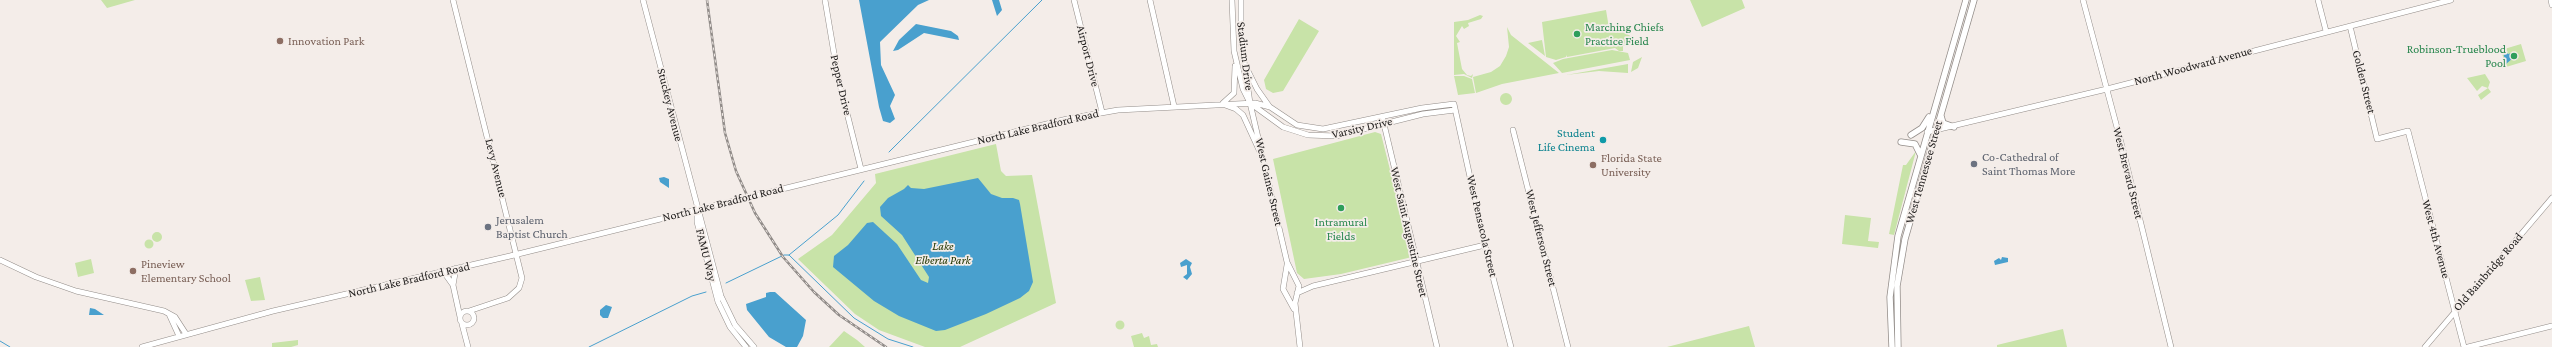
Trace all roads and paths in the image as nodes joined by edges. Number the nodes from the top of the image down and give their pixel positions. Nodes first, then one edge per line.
1 (453, 0) edge
2 (643, 0) edge
3 (825, 0) edge
4 (1074, 0) edge
5 (1150, 0) edge
6 (1232, 0) edge
7 (1241, 0) edge
8 (1966, 0) edge
9 (1974, 0) edge
10 (2083, 0) edge
11 (2318, 0) edge
12 (2451, 0) edge
13 (2550, 0) edge
14 (2552, 5) edge
15 (2350, 26) junction
16 (2326, 32) junction
17 (1243, 53) junction
18 (1235, 57) junction
19 (2107, 89) junction
20 (1250, 103) junction
21 (1220, 104) junction
22 (1174, 106) junction
23 (1270, 107) junction
24 (1455, 107) junction
25 (1934, 108) junction
26 (1102, 112) junction
27 (1941, 113) junction
28 (1382, 117) junction
29 (1383, 123) junction
30 (1954, 127) junction
31 (1513, 130) dead end
32 (2408, 131) joint
33 (1936, 132) junction
34 (1927, 134) junction
35 (1911, 135) dead end
36 (1901, 142) dead end
37 (1920, 156) junction
38 (1265, 162) junction
39 (861, 170) junction
40 (2552, 198) edge
41 (697, 210) junction
42 (1485, 245) junction
43 (518, 254) junction
44 (0, 260) edge
45 (1287, 262) junction
46 (1418, 262) junction
47 (456, 268) junction
48 (443, 272) junction
49 (1296, 281) junction
50 (1285, 282) junction
51 (452, 285) junction
52 (1313, 286) junction
53 (1297, 293) junction
54 (1287, 295) junction
55 (458, 305) junction
56 (476, 309) junction
57 (468, 311) junction
58 (2454, 312) junction
59 (1296, 313) junction
60 (169, 314) junction
61 (460, 317) junction
62 (474, 317) junction
63 (462, 324) junction
64 (469, 325) junction
65 (2552, 326) edge
66 (1299, 332) junction
67 (464, 333) junction
68 (186, 334) junction
69 (178, 336) junction
70 (142, 347) edge
71 (468, 347) edge
72 (746, 347) edge
73 (754, 347) edge
74 (1300, 347) edge
75 (1303, 347) edge
76 (1437, 347) edge
77 (1511, 347) edge
78 (1568, 347) edge
79 (1892, 347) edge
80 (1898, 347) edge
81 (2171, 347) edge
82 (2425, 347) edge
83 (2464, 347) edge
84 (2468, 347) edge

1 - 43 street, Levy Avenue
2 - 41 street, Stuckey Avenue
3 - 39 street, Pepper Drive
4 - 26 street, Airport Drive
5 - 22 street
6 - 18 street, Stadium Drive
7 - 17 street, Stadium Drive
8 - 25 main road, West Tennessee Street
9 - 27 main road, West Tennessee Street
10 - 19 street, West Brevard Street
11 - 16 street
12 - 15 street, North Woodward Avenue
13 - 14 street
15 - 16 street, North Woodward Avenue
15 - 32 street, Golden Street
16 - 19 street, North Woodward Avenue
17 - 20 street, Stadium Drive
17 - 23 street
18 - 20 street, Stadium Drive
18 - 21 street
19 - 30 street, North Woodward Avenue
19 - 81 street, West Brevard Street
20 - 21 street, North Lake Bradford Road
20 - 23 street, Varsity Drive
20 - 29 street, Varsity Drive
20 - 38 street, West Gaines Street
21 - 22 street, North Lake Bradford Road
21 - 38 street
22 - 26 street, North Lake Bradford Road
23 - 28 street, Varsity Drive
24 - 28 street, Varsity Drive
24 - 29 street, Varsity Drive
24 - 42 street, West Pensacola Street
25 - 34 main road, West Tennessee Street
25 - 35 main road
26 - 39 street, North Lake Bradford Road
27 - 30 main road
27 - 33 main road, West Tennessee Street
28 - 29 street, West Saint Augustine Street
29 - 46 street, West Saint Augustine Street
30 - 33 street, North Woodward Avenue
31 - 78 street, West Jefferson Street
32 - 58 street, West 4th Avenue
33 - 34 street, North Woodward Avenue
33 - 80 main road, West Tennessee Street
34 - 37 main road, West Tennessee Street
36 - 37 main road
37 - 79 main road, West Tennessee Street
38 - 45 street, West Gaines Street
39 - 41 street, North Lake Bradford Road
40 - 58 street, Old Bainbridge Road
41 - 43 street, North Lake Bradford Road
41 - 72 street, FAMU Way
41 - 73 street, FAMU Way
42 - 46 street
42 - 77 street, West Pensacola Street
43 - 47 street, North Lake Bradford Road
43 - 56 street, Levy Avenue
44 - 60 street
45 - 49 street, West Gaines Street
45 - 50 street, West Gaines Street
46 - 52 street
46 - 76 street, West Saint Augustine Street
47 - 48 street, North Lake Bradford Road
47 - 51 street
48 - 51 street
48 - 68 street, North Lake Bradford Road
49 - 50 street
49 - 52 street
49 - 53 street, West Gaines Street
50 - 54 street, West Gaines Street
51 - 55 street
52 - 53 street
53 - 54 street
53 - 59 street, West Gaines Street
54 - 59 street, West Gaines Street
55 - 57 street
55 - 61 street
56 - 57 street, Levy Avenue
56 - 62 street
57 - 61 street
57 - 62 street
58 - 82 street, Old Bainbridge Road
58 - 83 street, West 4th Avenue
59 - 66 street, West Gaines Street
60 - 68 street
60 - 69 street
61 - 63 street
62 - 64 street
63 - 64 street
63 - 67 street
64 - 67 street
65 - 84 street
66 - 74 street, West Gaines Street
66 - 75 street, West Gaines Street
67 - 71 street
68 - 69 street, North Lake Bradford Road
69 - 70 street, North Lake Bradford Road

